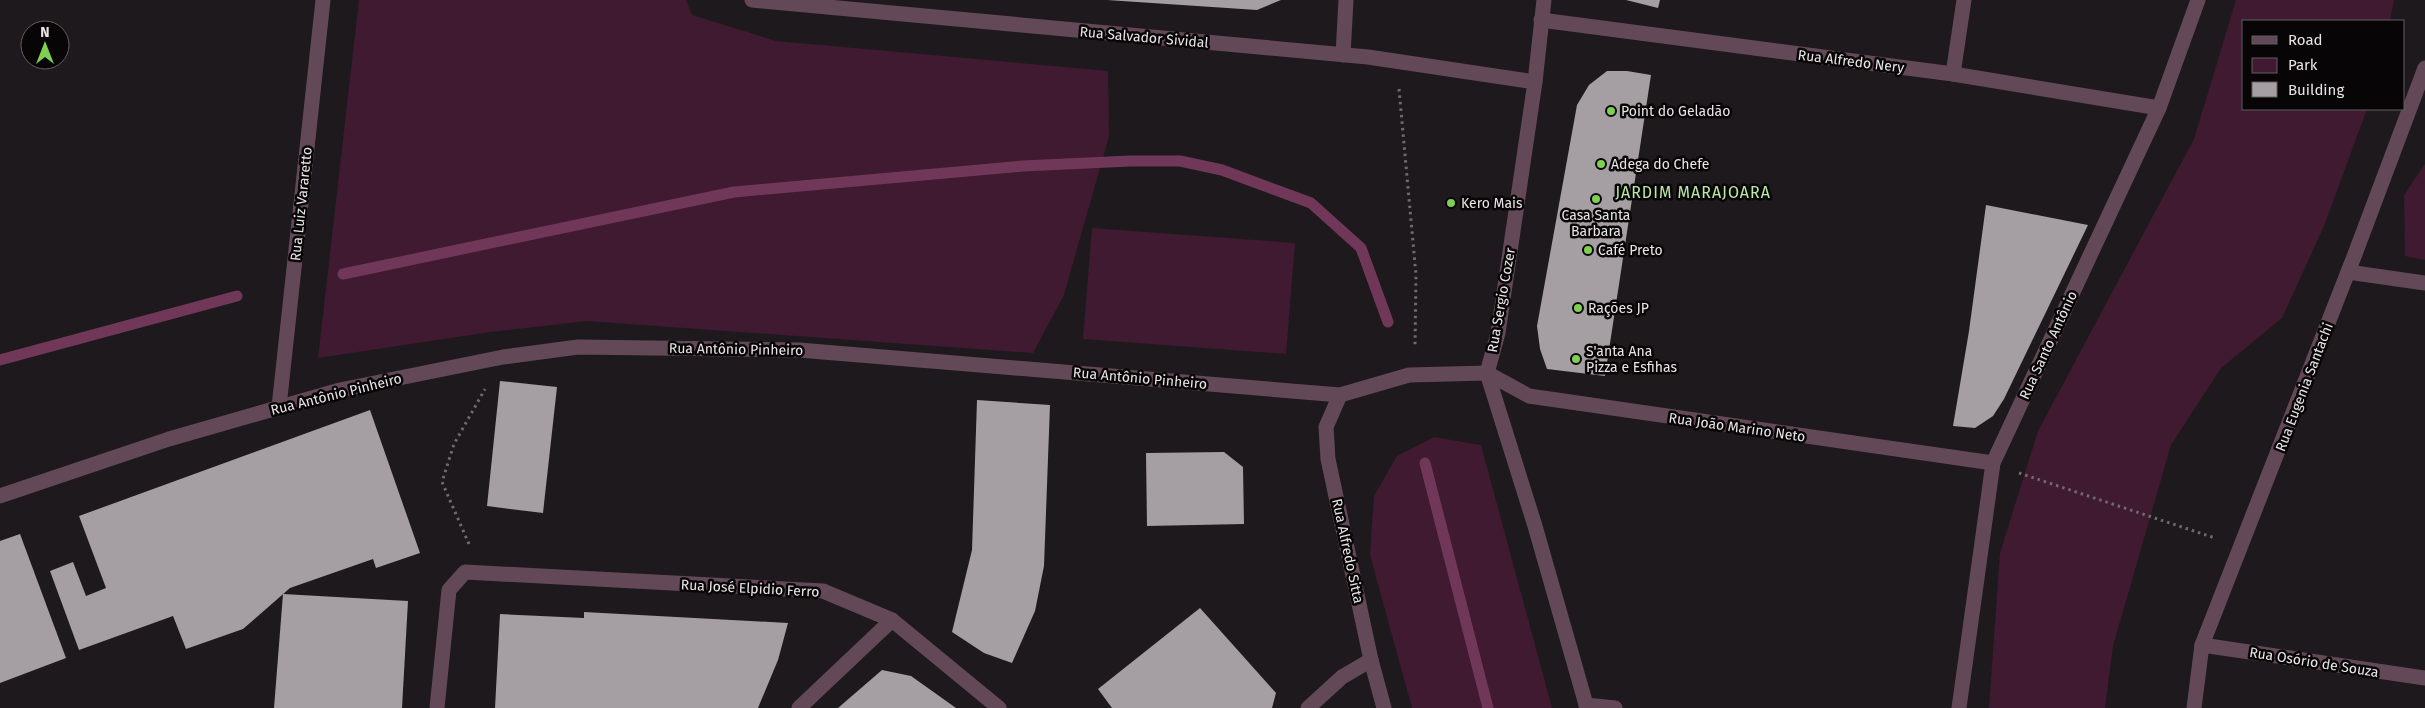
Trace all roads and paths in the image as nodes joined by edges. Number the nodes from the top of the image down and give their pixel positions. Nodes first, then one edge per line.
1 (323, 0) edge
2 (752, 0) edge
3 (1346, 0) edge
4 (1544, 0) edge
5 (1964, 0) edge
6 (2198, 0) edge
7 (1541, 20) junction
8 (1343, 55) junction
9 (1395, 61) junction
10 (2425, 68) edge
11 (1953, 74) junction
12 (1535, 82) junction
13 (2421, 88) edge
14 (2159, 108) junction
15 (2348, 272) junction
16 (2425, 283) edge
17 (503, 357) junction
18 (1487, 373) junction
19 (1415, 375) junction
20 (1340, 395) junction
21 (279, 407) junction
22 (1993, 464) junction
23 (0, 496) edge
24 (2242, 546) junction
25 (481, 573) junction
26 (892, 620) junction
27 (2202, 645) junction
28 (1371, 660) junction
29 (2425, 678) edge
30 (1586, 706) edge
31 (437, 708) edge
32 (799, 708) edge
33 (999, 708) edge
34 (1308, 708) edge
35 (1384, 708) edge
36 (1615, 708) edge
37 (1959, 708) edge
38 (2194, 708) edge

1 - 21 street, Rua Luiz Vararetto
2 - 8 street, Rua Salvador Sividal
3 - 8 street
4 - 7 street, Rua Sergio Cozer
5 - 11 street
6 - 14 street, Rua Santo Antônio
7 - 11 street, Rua Alfredo Nery
7 - 12 street, Rua Sergio Cozer
8 - 9 street, Rua Salvador Sividal
9 - 12 street, Rua Salvador Sividal
9 - 19 path
10 - 13 street, Rua Eugenia Santachi
11 - 14 street, Rua Alfredo Nery
12 - 18 street, Rua Sergio Cozer
13 - 15 street, Rua Eugenia Santachi
14 - 22 street, Rua Santo Antônio
15 - 16 street
15 - 24 street, Rua Eugenia Santachi
17 - 20 street, Rua Antônio Pinheiro
17 - 21 street, Rua Antônio Pinheiro
17 - 25 path
18 - 19 street, Rua Antônio Pinheiro
18 - 22 street, Rua João Marino Neto
18 - 30 street
19 - 20 street, Rua Antônio Pinheiro
20 - 28 street, Rua Alfredo Sitta
21 - 23 street, Rua Antônio Pinheiro
22 - 24 path
22 - 37 street, Rua Santo Antônio
24 - 27 street, Rua Eugenia Santachi
25 - 26 street, Rua José Elpidio Ferro
25 - 31 street, Rua José Elpidio Ferro
26 - 32 street
26 - 33 street, Rua José Elpidio Ferro
27 - 29 street, Rua Osório de Souza
27 - 38 street, Rua Eugenia Santachi
28 - 34 street
28 - 35 street, Rua Alfredo Sitta
30 - 36 street

